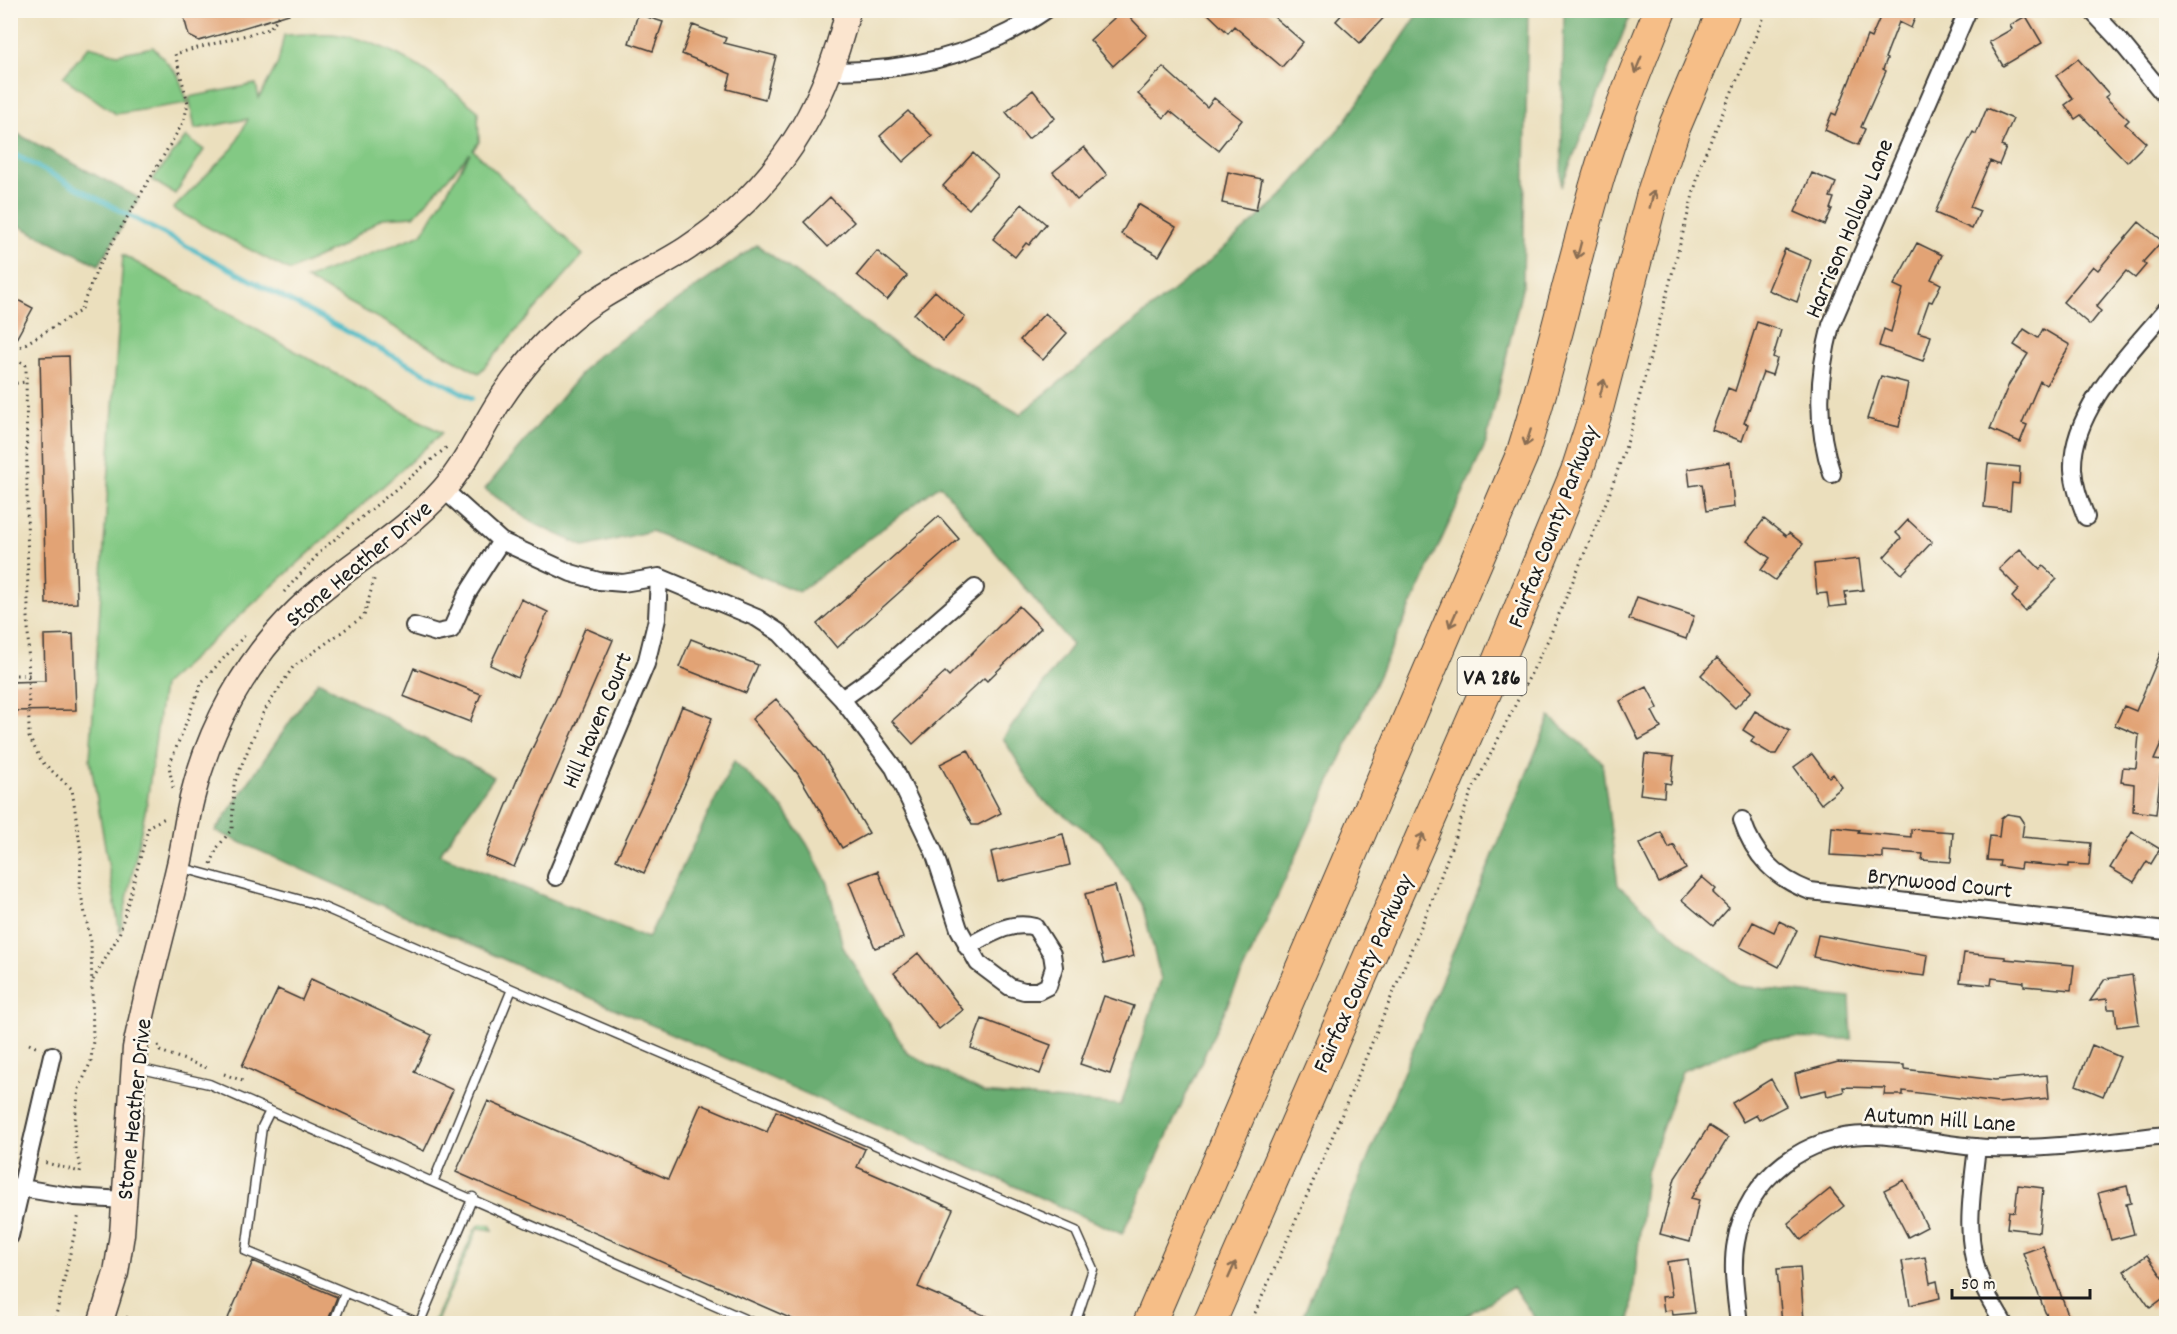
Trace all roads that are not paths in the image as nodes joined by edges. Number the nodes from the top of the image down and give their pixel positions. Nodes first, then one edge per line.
1 (848, 10) edge
2 (1046, 10) edge
3 (1660, 10) edge
4 (1724, 10) edge
5 (1968, 10) edge
6 (2091, 10) edge
7 (830, 71) junction
8 (2166, 97) edge
9 (2166, 310) edge
10 (1833, 474) dead end
11 (443, 489) junction
12 (2086, 517) dead end
13 (501, 541) junction
14 (659, 577) junction
15 (975, 588) dead end
16 (414, 626) dead end
17 (842, 699) junction
18 (1742, 820) dead end
19 (179, 867) junction
20 (555, 877) dead end
21 (2166, 931) edge
22 (967, 947) junction
23 (512, 989) junction
24 (52, 1055) dead end
25 (135, 1068) junction
26 (270, 1111) junction
27 (2166, 1135) edge
28 (1977, 1147) junction
29 (434, 1180) junction
30 (16, 1187) edge
31 (473, 1197) junction
32 (124, 1200) junction
33 (10, 1236) edge
34 (345, 1293) junction
35 (100, 1323) edge
36 (333, 1323) edge
37 (419, 1323) edge
38 (756, 1323) edge
39 (1075, 1323) edge
40 (1149, 1323) edge
41 (1209, 1323) edge
42 (1739, 1323) edge
43 (2004, 1323) edge

1 - 7 street, Stone Heather Drive
2 - 7 street
3 -> 40 highway, VA 286
41 -> 4 highway, Fairfax County Parkway / VA 286
5 - 10 street, Harrison Hollow Lane
6 - 8 street
7 - 11 street, Stone Heather Drive
9 - 12 street
11 - 13 street
11 - 19 street, Stone Heather Drive
13 - 14 street
13 - 16 street
14 - 17 street
14 - 20 street, Hill Haven Court
15 - 17 street
17 - 22 street
18 - 21 street, Brynwood Court
19 - 23 lane
19 - 25 street, Stone Heather Drive
22 - 22 street
23 - 29 lane
23 - 39 lane
24 - 30 street
25 - 26 lane
25 - 32 street, Stone Heather Drive
26 - 29 lane
26 - 34 lane
27 - 28 street, Autumn Hill Lane
28 - 42 street, Autumn Hill Lane
28 - 43 street
29 - 31 lane
30 - 32 street
30 - 33 street
31 - 37 lane
31 - 38 lane
32 - 35 street, Stone Heather Drive
34 - 36 lane
34 - 37 lane

